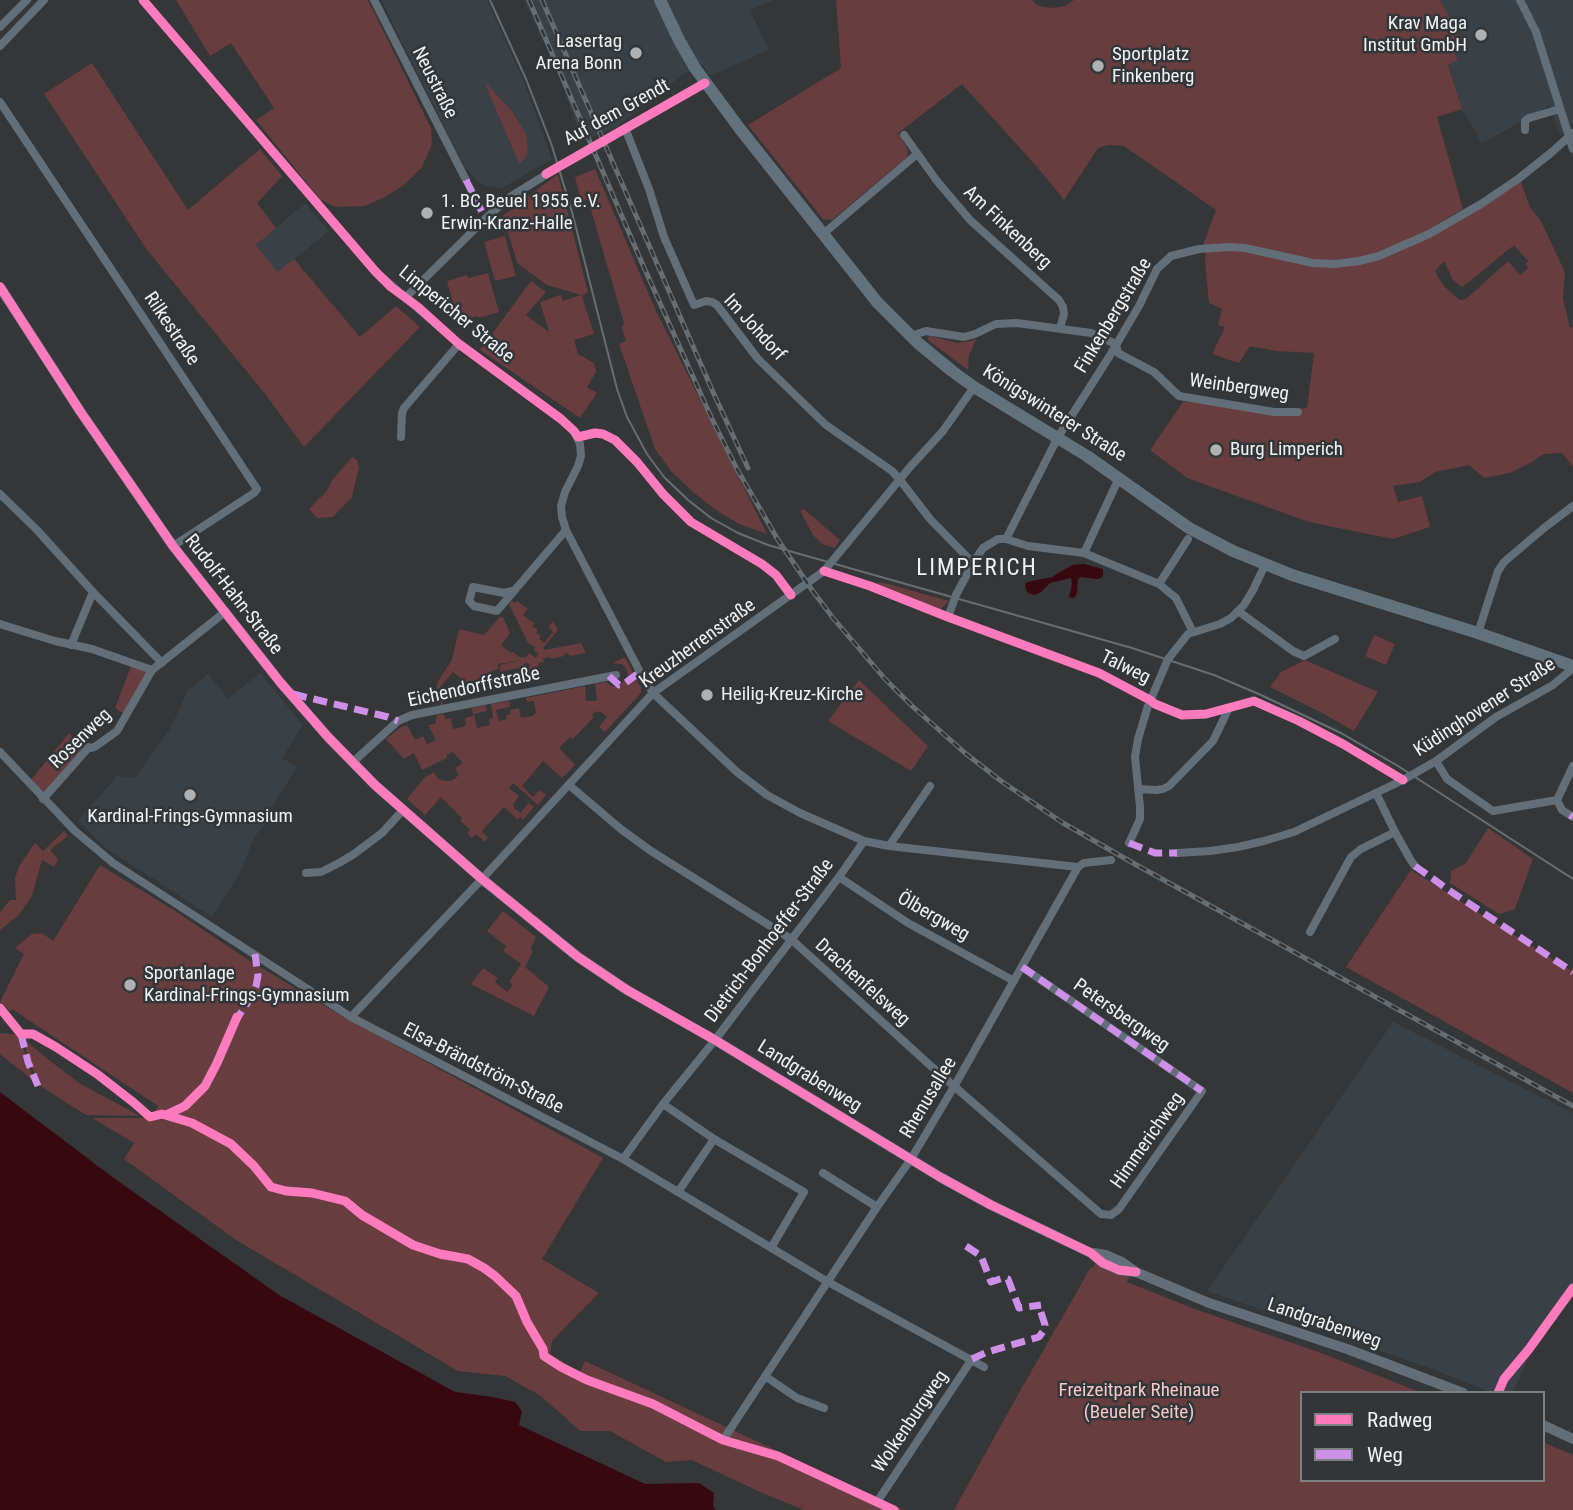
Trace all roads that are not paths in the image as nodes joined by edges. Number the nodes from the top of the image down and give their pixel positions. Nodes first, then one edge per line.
1 (27, 0) edge
2 (44, 0) edge
3 (143, 0) edge
4 (374, 0) edge
5 (660, 0) edge
6 (1520, 0) edge
7 (0, 27) edge
8 (0, 46) edge
9 (705, 83) junction
10 (0, 102) edge
11 (1560, 108) junction
12 (622, 130) junction
13 (1525, 130) dead end
14 (904, 135) dead end
15 (1571, 135) edge
16 (1573, 149) edge
17 (917, 154) junction
18 (466, 180) dead end
19 (823, 234) junction
20 (1, 292) edge
21 (406, 298) junction
22 (1060, 328) junction
23 (911, 336) junction
24 (459, 344) junction
25 (1116, 344) junction
26 (974, 387) junction
27 (1298, 412) dead end
28 (401, 437) dead end
29 (578, 437) junction
30 (1058, 437) junction
31 (1119, 478) junction
32 (900, 480) junction
33 (0, 494) edge
34 (1573, 506) edge
35 (566, 530) junction
36 (1006, 539) junction
37 (1188, 539) dead end
38 (173, 546) junction
39 (1084, 553) junction
40 (973, 563) junction
41 (1265, 565) junction
42 (824, 571) junction
43 (1159, 583) junction
44 (512, 591) junction
45 (93, 592) junction
46 (791, 595) junction
47 (1238, 611) junction
48 (225, 612) junction
49 (948, 617) junction
50 (0, 624) edge
51 (1193, 632) junction
52 (1478, 633) junction
53 (1335, 639) dead end
54 (71, 645) junction
55 (162, 663) junction
56 (1573, 667) edge
57 (152, 670) junction
58 (616, 675) dead end
59 (653, 693) junction
60 (1150, 700) junction
61 (1229, 708) junction
62 (0, 752) edge
63 (1436, 761) junction
64 (353, 762) junction
65 (1573, 766) edge
66 (1403, 780) junction
67 (569, 785) junction
68 (930, 786) dead end
69 (1138, 789) junction
70 (1376, 793) junction
71 (43, 799) junction
72 (1557, 800) junction
73 (403, 810) junction
74 (1573, 817) edge
75 (1395, 832) junction
76 (864, 841) junction
77 (1129, 843) dead end
78 (889, 846) junction
79 (1177, 853) dead end
80 (1111, 860) dead end
81 (1415, 866) dead end
82 (1078, 867) junction
83 (306, 873) dead end
84 (839, 877) junction
85 (482, 879) junction
86 (1310, 932) dead end
87 (791, 939) junction
88 (1022, 967) junction
89 (1014, 981) junction
90 (351, 1017) junction
91 (715, 1040) junction
92 (955, 1085) junction
93 (1202, 1091) joint
94 (663, 1104) junction
95 (714, 1139) junction
96 (623, 1159) junction
97 (911, 1159) junction
98 (823, 1174) dead end
99 (678, 1192) junction
100 (877, 1207) junction
101 (1119, 1209) joint
102 (771, 1248) junction
103 (828, 1282) junction
104 (972, 1359) junction
105 (984, 1367) dead end
106 (765, 1376) junction
107 (1459, 1391) edge
108 (824, 1409) dead end
109 (1545, 1426) edge
110 (1573, 1438) edge
111 (723, 1440) dead end
112 (877, 1502) dead end

1 - 7 street
2 - 8 street
3 - 21 street, Limpericher Straße
4 - 18 street, Neustraße
5 - 9 main road, Königswinterer Straße
6 - 11 street
9 - 12 street, Auf dem Grendt
9 - 19 main road, Königswinterer Straße
10 - 38 street, Rilkestraße
11 - 13 street
11 - 15 street
12 - 21 street, Auf dem Grendt
12 - 32 street, Im Johdorf
14 - 17 street, Am Finkenberg
15 - 16 street
15 - 25 street, Finkenbergstraße
17 - 19 street
17 - 22 street, Am Finkenberg
19 - 23 main road, Königswinterer Straße
20 - 38 street, Rudolf-Hahn-Straße
21 - 24 street, Limpericher Straße
22 - 23 street, Weinbergweg
22 - 25 street, Weinbergweg
23 - 26 main road, Königswinterer Straße
24 - 28 street, Limpericher Straße
24 - 29 street, Limpericher Straße
25 - 27 street, Weinbergweg
25 - 30 street, Finkenbergstraße
26 - 30 main road, Königswinterer Straße
26 - 32 street, Kreuzherrenstraße
29 - 35 street
29 - 46 street
30 - 31 main road, Königswinterer Straße
30 - 36 street, Finkenbergstraße
31 - 39 street
31 - 41 main road, Königswinterer Straße
32 - 40 street
32 - 42 street, Kreuzherrenstraße
33 - 45 street
34 - 52 street
35 - 44 street
35 - 59 street
36 - 39 street
36 - 40 street
37 - 43 street
38 - 48 street, Rudolf-Hahn-Straße
39 - 43 street
40 - 49 street
41 - 47 street
41 - 52 main road, Königswinterer Straße
42 - 46 street, Kreuzherrenstraße
42 - 49 street, Talweg
43 - 51 street
44 - 44 street
45 - 54 street
45 - 55 street
46 - 59 street, Kreuzherrenstraße
47 - 51 street
47 - 53 street
48 - 55 street, Rosenweg
48 - 64 street, Rudolf-Hahn-Straße
49 - 60 street, Talweg
50 - 54 street
51 - 60 street
52 - 56 main road, Königswinterer Straße
54 - 57 street
55 - 57 street, Rosenweg
56 - 63 street, Küdinghovener Straße
57 - 71 street, Rosenweg
58 - 64 street, Eichendorffstraße
59 - 67 street, Kreuzherrenstraße
59 - 76 street
60 - 61 street, Talweg
60 - 69 street
61 - 66 street, Talweg
61 - 69 street
62 - 71 street, Elsa-Brändström-Straße
63 - 66 street, Küdinghovener Straße
63 - 72 street
64 - 73 street, Rudolf-Hahn-Straße
65 - 72 street
66 - 70 street, Küdinghovener Straße
67 - 85 street, Kreuzherrenstraße
67 - 87 street, Drachenfelsweg
68 - 78 street
69 - 77 street
70 - 75 street
70 - 79 street, Küdinghovener Straße
71 - 90 street, Elsa-Brändström-Straße
72 - 74 street
73 - 83 street
73 - 85 street, Rudolf-Hahn-Straße
75 - 81 street
75 - 86 street
76 - 78 street
76 - 84 street, Dietrich-Bonhoeffer-Straße
78 - 82 street
80 - 82 street
82 - 88 street, Rhenusallee
84 - 87 street, Dietrich-Bonhoeffer-Straße
84 - 89 street, Ölbergweg
85 - 90 street, Kreuzherrenstraße
85 - 91 street, Landgrabenweg
87 - 91 street, Dietrich-Bonhoeffer-Straße
87 - 92 street, Drachenfelsweg
88 - 89 street, Rhenusallee
88 - 93 street, Petersbergweg
89 - 92 street, Rhenusallee
90 - 96 street, Elsa-Brändström-Straße
91 - 94 street, Dietrich-Bonhoeffer-Straße
91 - 97 street, Landgrabenweg
92 - 97 street, Rhenusallee
92 - 101 street, Drachenfelsweg
93 - 101 street, Himmerichweg
94 - 95 street
94 - 96 street, Dietrich-Bonhoeffer-Straße
95 - 99 street
95 - 102 street
96 - 99 street, Elsa-Brändström-Straße
97 - 100 street, Rhenusallee
97 - 107 street, Landgrabenweg
98 - 100 street
99 - 102 street, Elsa-Brändström-Straße
100 - 103 street, Rhenusallee
102 - 103 street, Elsa-Brändström-Straße
103 - 104 street, Elsa-Brändström-Straße
103 - 106 street, Rhenusallee
104 - 105 street, Elsa-Brändström-Straße
104 - 112 street, Wolkenburgweg
106 - 108 street
106 - 111 street, Rhenusallee
109 - 110 street

